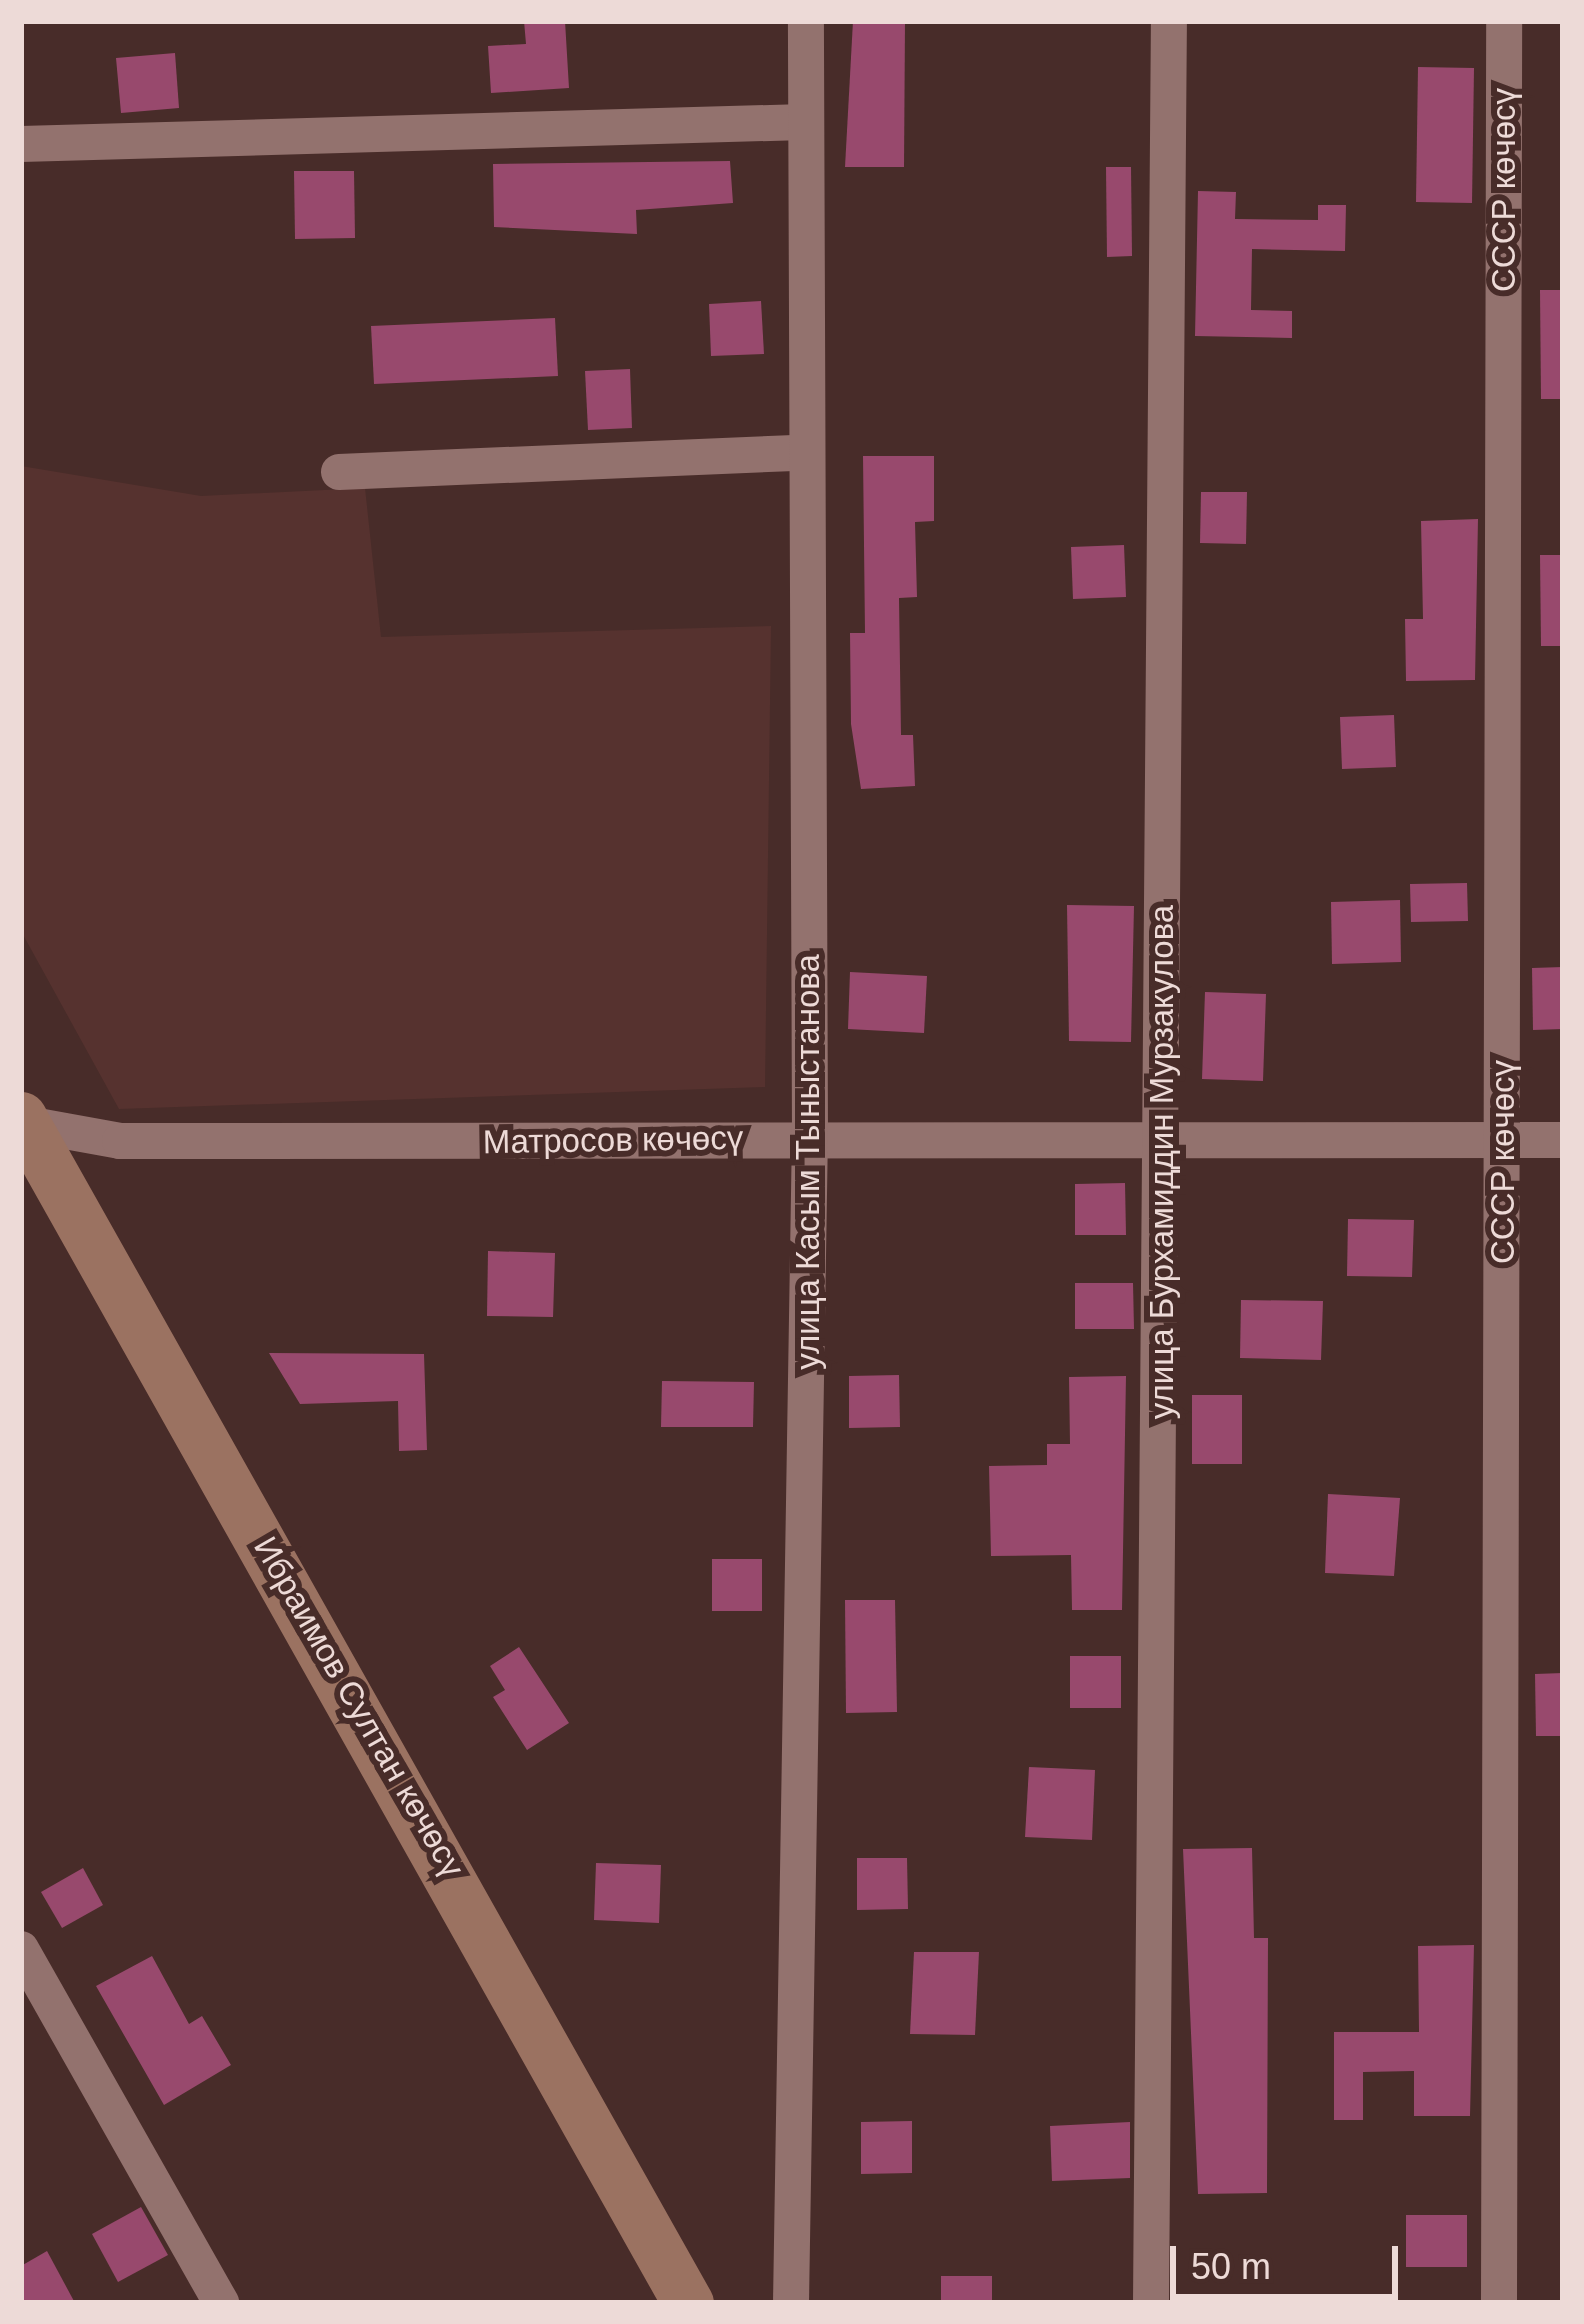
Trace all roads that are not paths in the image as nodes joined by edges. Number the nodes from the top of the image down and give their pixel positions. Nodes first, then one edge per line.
1 (806, 21) edge
2 (1169, 21) edge
3 (1504, 21) edge
4 (805, 122) junction
5 (21, 144) edge
6 (806, 452) junction
7 (339, 472) dead end
8 (22, 1122) edge
9 (810, 1137) junction
10 (1563, 1140) edge
11 (1162, 1141) junction
12 (1503, 1142) junction
13 (21, 1949) edge
14 (221, 2303) edge
15 (688, 2303) edge
16 (790, 2303) edge
17 (1151, 2303) edge
18 (1499, 2303) edge

1 - 4 street, улица Касым Тыныстанова
2 - 11 street, улица Бурхамиддин Мурзакулова
3 - 12 street, СССР көчөсү
4 - 5 street
4 - 6 street, улица Касым Тыныстанова
6 - 7 street
6 - 9 street, улица Касым Тыныстанова
8 - 9 street, Матросов көчөсү
8 - 15 main road, Ибраимов Султан көчөсү
9 - 11 street, Матросов көчөсү
9 - 16 street, улица Касым Тыныстанова
10 - 12 street, Матросов көчөсү
11 - 12 street, Матросов көчөсү
11 - 17 street, улица Бурхамиддин Мурзакулова
12 - 18 street, СССР көчөсү
13 - 14 street

